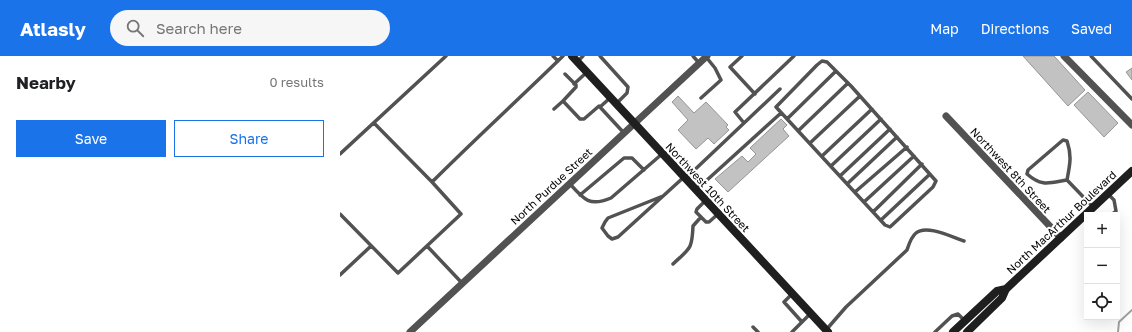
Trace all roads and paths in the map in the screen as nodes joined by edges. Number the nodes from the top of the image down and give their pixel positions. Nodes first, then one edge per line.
1 (446, 56) edge
2 (554, 56) edge
3 (563, 56) edge
4 (600, 56) edge
5 (693, 56) edge
6 (742, 56) edge
7 (794, 56) edge
8 (1064, 56) edge
9 (1092, 56) edge
10 (706, 57) edge
11 (577, 58) edge
12 (558, 61) junction
13 (699, 63) junction
14 (836, 71) junction
15 (586, 72) junction
16 (565, 74) dead end
17 (848, 83) junction
18 (574, 84) junction
19 (780, 89) dead end
20 (755, 94) junction
21 (860, 96) junction
22 (610, 97) junction
23 (701, 98) dead end
24 (1132, 100) edge
25 (563, 101) junction
26 (616, 104) junction
27 (600, 107) junction
28 (554, 109) dead end
29 (872, 109) junction
30 (781, 113) junction
31 (946, 116) dead end
32 (787, 119) junction
33 (881, 119) junction
34 (374, 123) junction
35 (634, 123) junction
36 (744, 123) junction
37 (1132, 125) edge
38 (890, 129) junction
39 (798, 130) junction
40 (624, 132) junction
41 (897, 137) junction
42 (810, 142) junction
43 (907, 147) junction
44 (340, 154) edge
45 (662, 154) junction
46 (822, 156) junction
47 (914, 156) junction
48 (922, 164) junction
49 (831, 166) junction
50 (644, 170) junction
51 (1132, 171) edge
52 (930, 174) junction
53 (840, 176) junction
54 (685, 178) junction
55 (1067, 180) junction
56 (432, 182) junction
57 (569, 184) junction
58 (847, 184) junction
59 (696, 190) junction
60 (856, 192) junction
61 (1108, 194) junction
62 (580, 195) junction
63 (663, 196) junction
64 (706, 200) junction
65 (864, 202) junction
66 (1094, 207) junction
67 (873, 212) junction
68 (1090, 212) edge
69 (1115, 212) edge
70 (340, 214) edge
71 (718, 214) junction
72 (701, 217) junction
73 (1084, 219) edge
74 (881, 220) junction
75 (1061, 238) junction
76 (964, 241) dead end
77 (371, 246) junction
78 (427, 246) junction
79 (673, 264) dead end
80 (340, 275) edge
81 (462, 283) junction
82 (1006, 289) junction
83 (793, 294) junction
84 (811, 313) junction
85 (965, 321) junction
86 (802, 322) junction
87 (753, 327) dead end
88 (827, 331) edge
89 (410, 332) edge
90 (758, 332) edge
91 (792, 332) edge
92 (935, 332) edge
93 (953, 332) edge
94 (967, 332) edge

1 - 34 lane
2 - 12 lane
3 - 12 lane
4 - 26 lane
5 - 13 lane
6 - 20 lane
7 - 20 lane
8 - 37 street
9 - 24 lane
10 - 13 street, North Purdue Street
10 - 23 lane
11 - 15 main road, Northwest 10th Street
12 - 56 lane
13 - 35 street, North Purdue Street
14 - 17 lane
14 - 30 lane
14 - 32 lane
15 - 18 lane
15 - 22 main road, Northwest 10th Street
16 - 18 lane
17 - 21 lane
17 - 39 lane
18 - 25 lane
19 - 36 lane
20 - 36 lane
21 - 29 lane
21 - 42 lane
22 - 26 main road, Northwest 10th Street
22 - 27 lane
25 - 27 lane
25 - 28 lane
26 - 35 main road, Northwest 10th Street
27 - 40 lane
29 - 33 lane
29 - 46 lane
30 - 32 lane
30 - 59 lane
31 - 75 street, Northwest 8th Street
32 - 39 lane
33 - 38 lane
33 - 49 lane
34 - 44 lane
34 - 56 lane
35 - 40 street, North Purdue Street
35 - 45 main road, Northwest 10th Street
36 - 54 lane
38 - 41 lane
38 - 53 lane
39 - 42 lane
40 - 57 street, North Purdue Street
41 - 43 lane
41 - 58 lane
42 - 46 lane
43 - 47 lane
43 - 60 lane
45 - 50 lane
45 - 54 main road, Northwest 10th Street
46 - 49 lane
47 - 48 lane
47 - 65 lane
48 - 52 lane
48 - 67 lane
49 - 53 lane
50 - 62 lane
50 - 62 lane
51 - 61 main road, North MacArthur Boulevard
52 - 74 lane
52 - 74 lane
53 - 58 lane
54 - 59 main road, Northwest 10th Street
54 - 63 lane
55 - 55 lane
55 - 66 lane
56 - 78 lane
57 - 62 lane
57 - 81 street, North Purdue Street
58 - 60 lane
59 - 64 main road, Northwest 10th Street
60 - 65 lane
61 - 66 main road, North MacArthur Boulevard
61 - 69 lane
63 - 63 lane
64 - 71 main road, Northwest 10th Street
64 - 72 lane
65 - 67 lane
66 - 68 main road, North MacArthur Boulevard
67 - 74 lane
70 - 77 lane
71 - 72 lane
71 - 83 main road, Northwest 10th Street
72 - 79 lane
73 - 75 main road, North MacArthur Boulevard
75 - 82 main road, North MacArthur Boulevard
76 - 88 lane
77 - 78 lane
77 - 80 lane
78 - 81 lane
81 - 89 street, North Purdue Street
82 - 85 main road, North MacArthur Boulevard
82 - 94 main road, North MacArthur Boulevard
83 - 84 main road, Northwest 10th Street
83 - 86 lane
84 - 86 lane
84 - 88 main road, Northwest 10th Street
85 - 92 lane
85 - 93 main road, North MacArthur Boulevard
86 - 91 lane
87 - 90 lane

